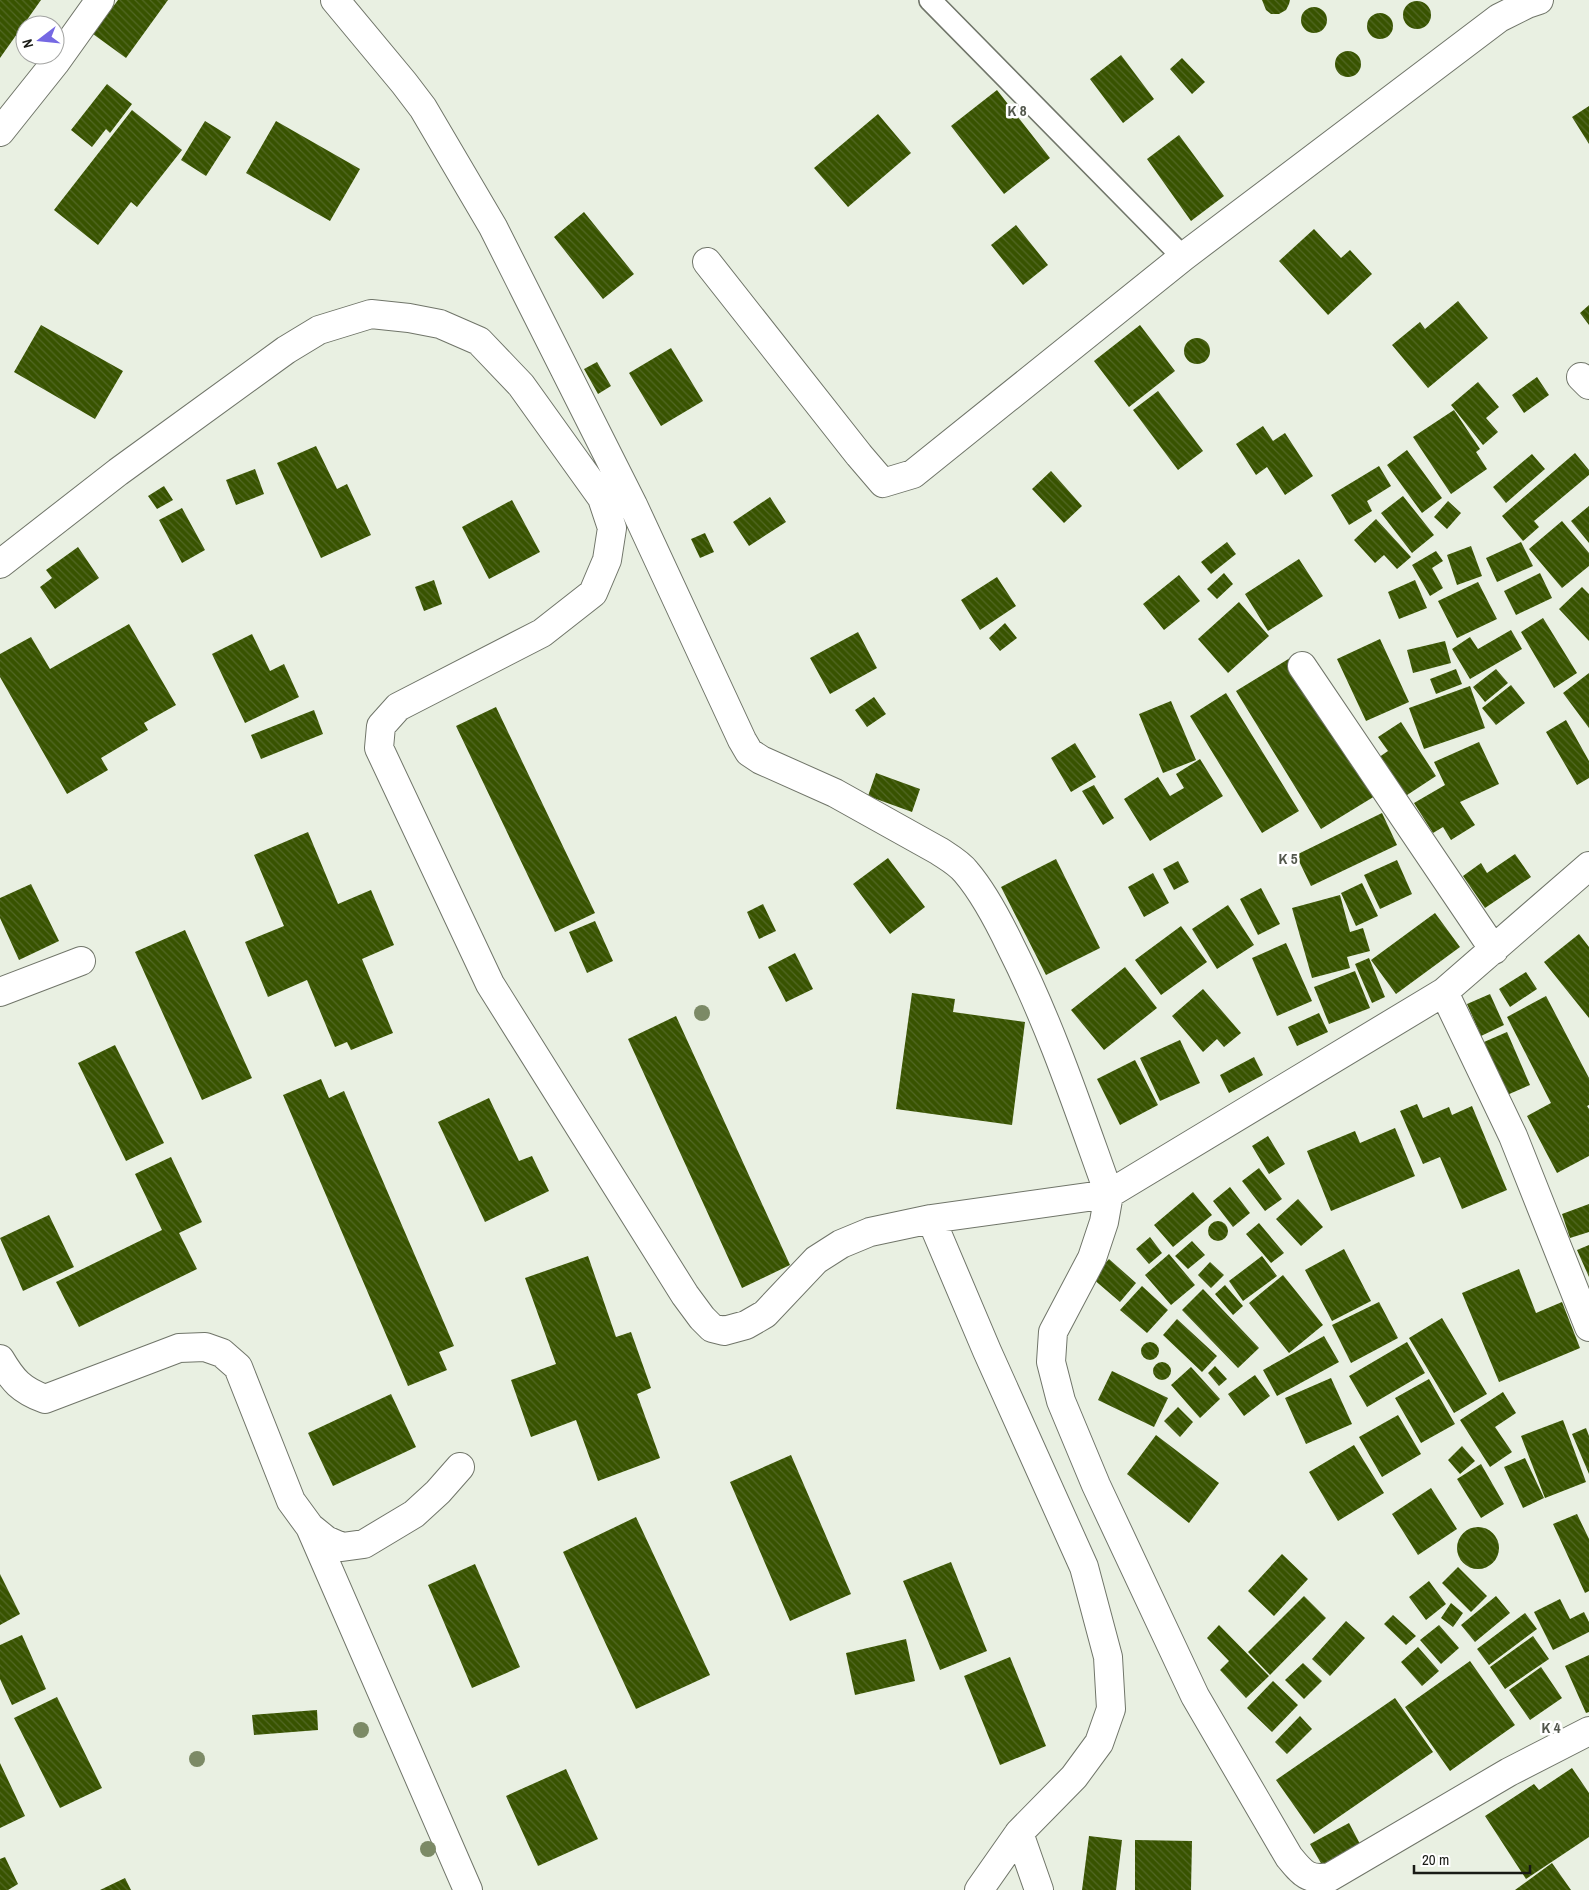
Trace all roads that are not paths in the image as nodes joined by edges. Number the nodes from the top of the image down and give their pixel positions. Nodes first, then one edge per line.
1 (100, 0) edge
2 (335, 0) edge
3 (930, 0) edge
4 (1539, 0) edge
5 (0, 132) edge
6 (1183, 257) junction
7 (706, 262) dead end
8 (0, 564) edge
9 (1302, 666) dead end
10 (1589, 866) edge
11 (1494, 950) junction
12 (81, 961) dead end
13 (0, 992) edge
14 (1444, 992) junction
15 (1109, 1194) junction
16 (931, 1219) junction
17 (1589, 1327) edge
18 (0, 1359) edge
19 (460, 1467) dead end
20 (310, 1527) junction
21 (1589, 1731) edge
22 (1020, 1833) junction
23 (468, 1890) edge
24 (979, 1890) edge
25 (1039, 1890) edge

1 - 5 street
2 - 15 street
3 - 6 lane
4 - 6 street
6 - 7 street
8 - 16 street
9 - 11 street
10 - 11 street
11 - 14 street
12 - 13 street
14 - 15 street
14 - 17 street
15 - 16 street
15 - 21 street
16 - 22 street
18 - 20 street
19 - 20 street
20 - 23 street
22 - 24 street
22 - 25 street

